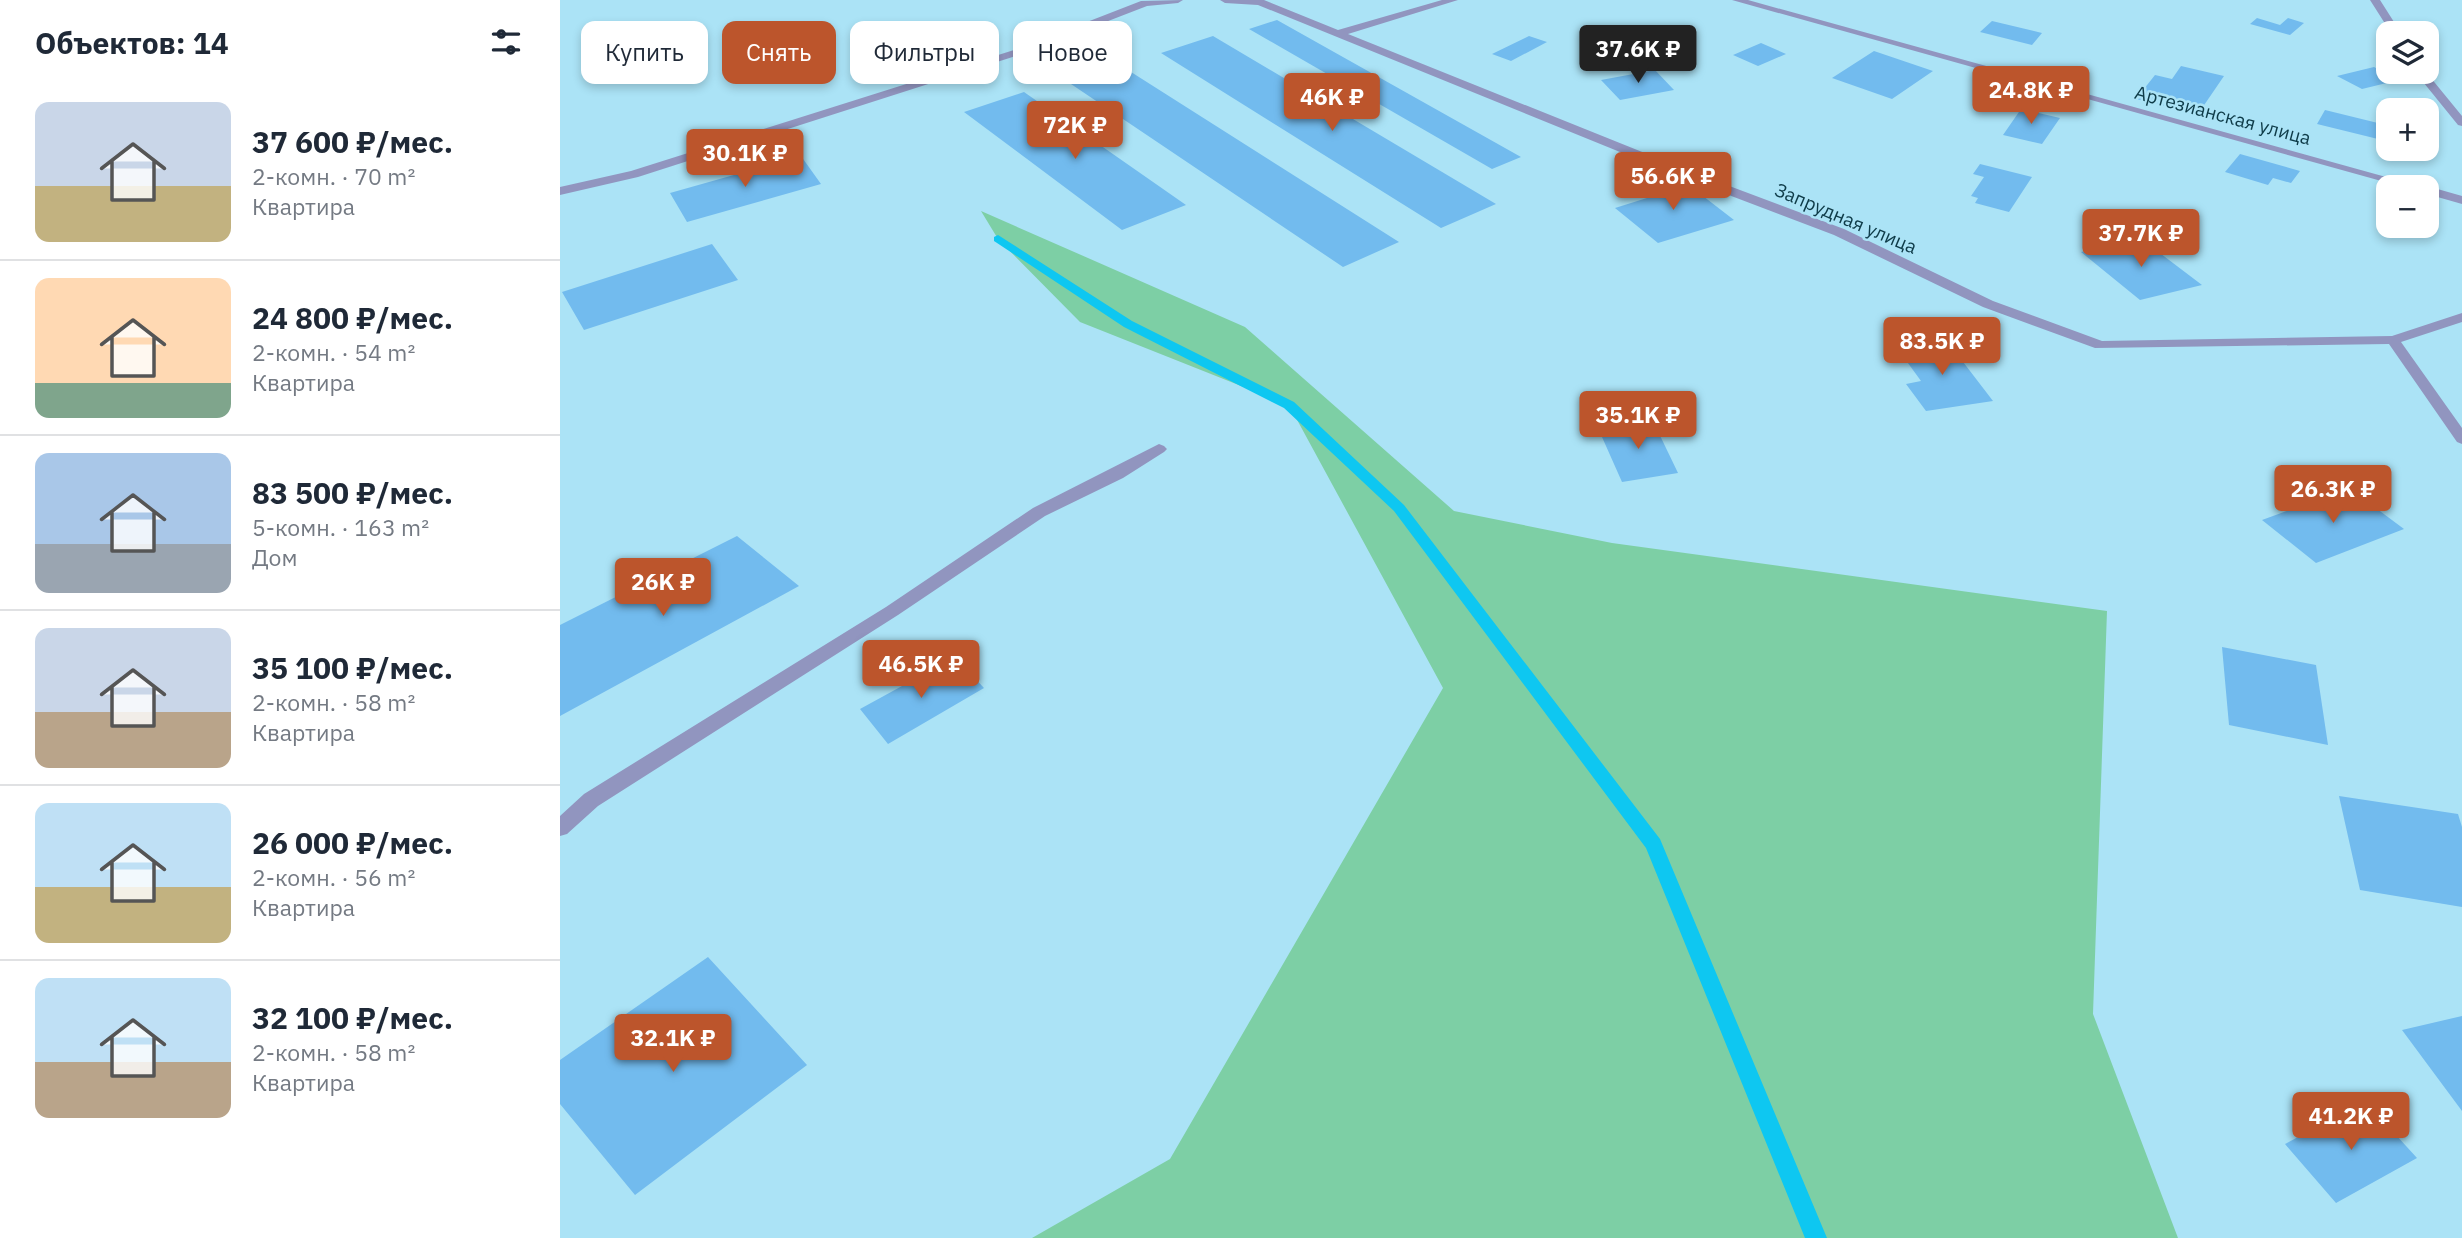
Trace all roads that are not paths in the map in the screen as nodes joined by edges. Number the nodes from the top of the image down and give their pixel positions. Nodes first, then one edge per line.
1 (1178, 0) edge
2 (1225, 0) edge
3 (1453, 0) edge
4 (1737, 0) edge
5 (2375, 0) edge
6 (2388, 21) edge
7 (1335, 34) junction
8 (2430, 84) edge
9 (2462, 123) edge
10 (2376, 176) edge
11 (560, 191) edge
12 (2439, 193) edge
13 (2462, 200) edge
14 (2462, 317) edge
15 (2393, 340) junction
16 (2462, 439) edge
17 (1158, 449) dead end
18 (560, 828) edge

1 - 11 street
2 - 7 street, Запрудная улица
3 - 7 street
4 - 10 street, Артезианская улица
5 - 6 street
7 - 15 street, Запрудная улица
8 - 9 street
12 - 13 street
14 - 15 street, Запрудная улица
15 - 16 street
17 - 18 street

